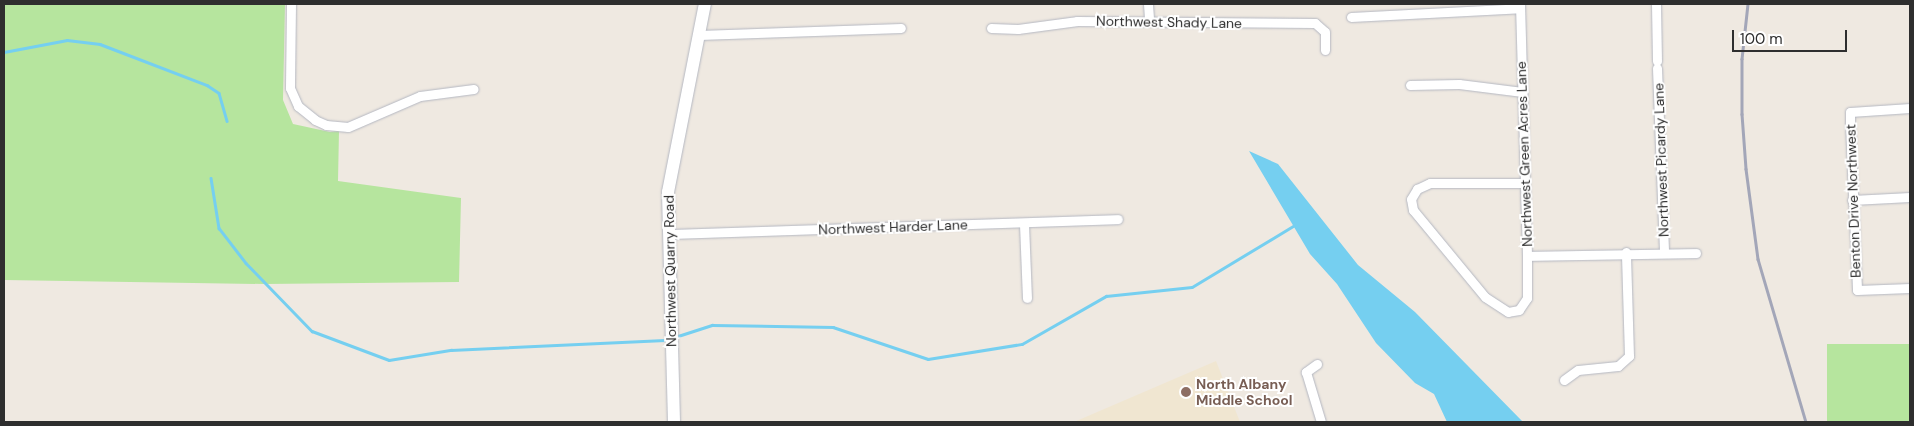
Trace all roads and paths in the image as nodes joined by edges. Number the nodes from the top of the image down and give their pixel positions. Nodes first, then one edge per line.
1 (291, 4) edge
2 (705, 4) edge
3 (1148, 4) edge
4 (1656, 4) edge
5 (1520, 6) edge
6 (1350, 17) dead end
7 (1148, 20) junction
8 (901, 28) dead end
9 (991, 28) dead end
10 (699, 35) junction
11 (1325, 50) dead end
12 (1410, 85) dead end
13 (474, 89) dead end
14 (1522, 92) junction
15 (1910, 108) edge
16 (1524, 183) junction
17 (1910, 197) edge
18 (1852, 200) junction
19 (1118, 219) dead end
20 (1024, 224) junction
21 (668, 234) junction
22 (1626, 252) junction
23 (1664, 252) junction
24 (1696, 252) dead end
25 (1527, 256) junction
26 (1910, 288) edge
27 (1027, 298) dead end
28 (1317, 364) dead end
29 (1564, 380) dead end
30 (674, 422) edge
31 (1321, 422) edge

1 - 13 street
2 - 10 street, Northwest Quarry Road
3 - 7 street
4 - 23 street, Northwest Picardy Lane
5 - 6 street
5 - 14 street, Northwest Green Acres Lane
7 - 9 street, Northwest Shady Lane
7 - 11 street, Northwest Shady Lane
8 - 10 street
10 - 21 street, Northwest Quarry Road
12 - 14 street
14 - 16 street, Northwest Green Acres Lane
15 - 18 street, Benton Drive Northwest
16 - 25 street, Northwest Green Acres Lane
16 - 25 street
17 - 18 street
18 - 26 street, Benton Drive Northwest
19 - 20 street, Northwest Harder Lane
20 - 21 street, Northwest Harder Lane
20 - 27 street
21 - 30 street, Northwest Quarry Road
22 - 23 street, Northwest Green Acres Lane
22 - 25 street, Northwest Green Acres Lane
22 - 29 street
23 - 24 street, Northwest Green Acres Lane
28 - 31 street

